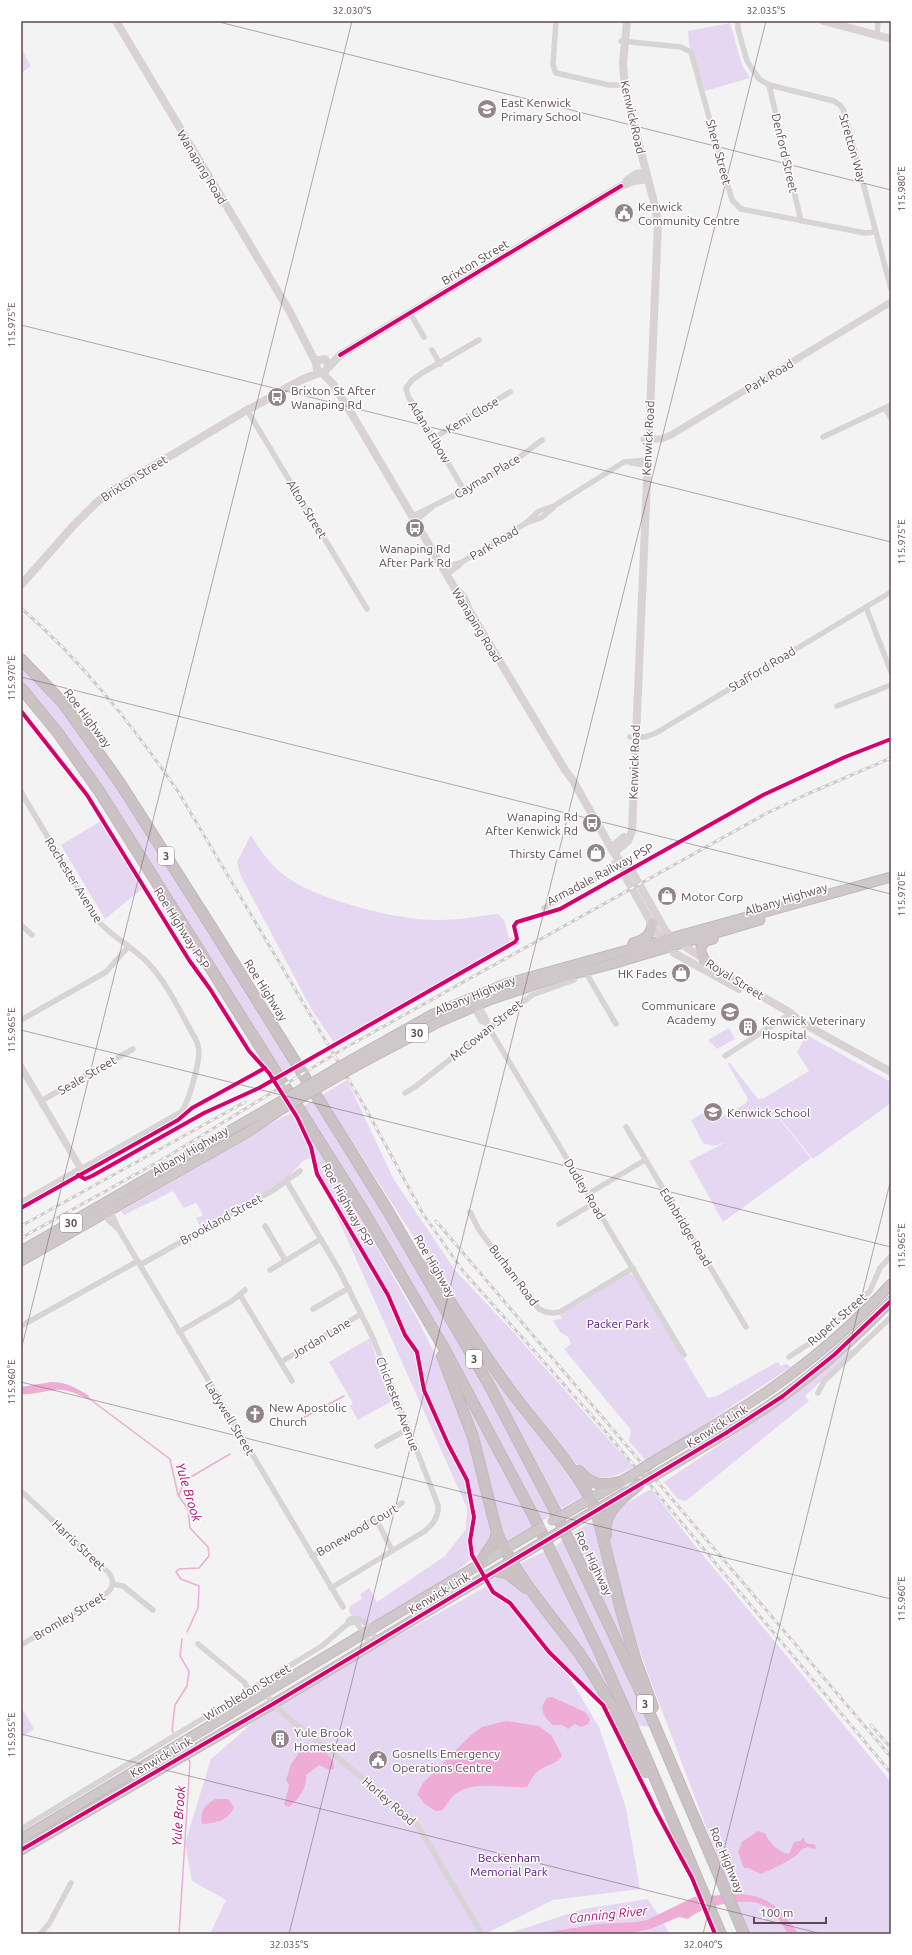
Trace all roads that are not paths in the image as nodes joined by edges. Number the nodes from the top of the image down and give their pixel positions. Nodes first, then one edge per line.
1 (116, 21) edge
2 (556, 21) edge
3 (622, 21) edge
4 (627, 21) edge
5 (738, 21) edge
6 (824, 21) edge
7 (878, 21) edge
8 (877, 35) junction
9 (891, 39) edge
10 (623, 41) junction
11 (620, 85) junction
12 (769, 85) junction
13 (645, 176) junction
14 (801, 221) junction
15 (876, 232) junction
16 (891, 289) edge
17 (891, 302) edge
18 (410, 313) junction
19 (424, 337) dead end
20 (479, 340) dead end
21 (432, 350) dead end
22 (440, 364) junction
23 (323, 366) junction
24 (510, 392) dead end
25 (891, 405) edge
26 (885, 408) junction
27 (247, 410) junction
28 (891, 418) edge
29 (823, 437) dead end
30 (434, 438) junction
31 (646, 439) junction
32 (542, 440) dead end
33 (645, 462) junction
34 (464, 490) junction
35 (414, 518) junction
36 (445, 571) junction
37 (21, 585) edge
38 (891, 592) edge
39 (866, 607) junction
40 (367, 609) dead end
41 (21, 659) edge
42 (889, 661) edge
43 (891, 672) edge
44 (891, 685) edge
45 (21, 688) edge
46 (837, 706) dead end
47 (632, 736) junction
48 (21, 792) edge
49 (617, 856) junction
50 (891, 877) edge
51 (891, 882) edge
52 (637, 896) junction
53 (648, 898) junction
54 (544, 908) dead end
55 (644, 910) junction
56 (751, 922) junction
57 (652, 924) junction
58 (21, 925) edge
59 (32, 934) dead end
60 (671, 937) junction
61 (662, 940) junction
62 (680, 944) junction
63 (128, 947) junction
64 (669, 947) junction
65 (613, 954) junction
66 (705, 961) junction
67 (584, 971) junction
68 (574, 980) dead end
69 (485, 991) junction
70 (475, 1004) junction
71 (452, 1005) junction
72 (787, 1016) junction
73 (21, 1020) edge
74 (799, 1020) junction
75 (616, 1024) dead end
76 (488, 1026) junction
77 (133, 1048) dead end
78 (725, 1056) dead end
79 (354, 1063) junction
80 (21, 1067) edge
81 (891, 1072) edge
82 (405, 1093) dead end
83 (41, 1101) junction
84 (626, 1127) dead end
85 (645, 1160) junction
86 (81, 1169) junction
87 (300, 1171) dead end
88 (287, 1182) junction
89 (588, 1194) junction
90 (21, 1203) edge
91 (594, 1203) junction
92 (105, 1209) junction
93 (388, 1211) junction
94 (470, 1212) dead end
95 (559, 1224) dead end
96 (266, 1226) dead end
97 (321, 1239) junction
98 (21, 1251) edge
99 (891, 1256) edge
100 (285, 1260) junction
101 (21, 1261) edge
102 (139, 1263) junction
103 (633, 1268) junction
104 (270, 1270) dead end
105 (891, 1284) edge
106 (349, 1288) junction
107 (245, 1290) dead end
108 (240, 1295) junction
109 (891, 1302) edge
110 (313, 1309) dead end
111 (362, 1314) junction
112 (424, 1314) junction
113 (891, 1318) edge
114 (21, 1326) edge
115 (746, 1327) dead end
116 (179, 1332) junction
117 (684, 1355) dead end
118 (789, 1357) dead end
119 (281, 1362) junction
120 (292, 1381) dead end
121 (818, 1393) dead end
122 (408, 1429) junction
123 (549, 1439) junction
124 (377, 1446) dead end
125 (620, 1482) junction
126 (642, 1483) junction
127 (21, 1491) edge
128 (591, 1498) junction
129 (402, 1503) dead end
130 (596, 1510) junction
131 (376, 1519) junction
132 (497, 1533) junction
133 (504, 1549) junction
134 (392, 1550) junction
135 (312, 1556) junction
136 (511, 1561) junction
137 (479, 1564) junction
138 (612, 1567) junction
139 (496, 1571) junction
140 (112, 1584) junction
141 (331, 1588) junction
142 (533, 1592) junction
143 (343, 1607) dead end
144 (153, 1610) dead end
145 (368, 1632) junction
146 (374, 1643) junction
147 (198, 1644) dead end
148 (21, 1645) edge
149 (249, 1690) junction
150 (266, 1694) junction
151 (272, 1704) junction
152 (691, 1808) junction
153 (671, 1820) junction
154 (21, 1829) edge
155 (21, 1839) edge
156 (21, 1850) edge
157 (70, 1883) dead end
158 (720, 1931) edge
159 (40, 1934) edge
160 (482, 1934) edge
161 (744, 1934) edge

1 - 23 main road, Wanaping Road
2 - 11 street
3 - 10 main road, Kenwick Road
4 - 10 main road, Kenwick Road
5 - 12 street, Stretton Way
6 - 8 main road
7 - 8 street
8 - 9 main road
10 - 11 main road, Kenwick Road
10 - 13 main road, Kenwick Road
10 - 14 street, Shere Street
11 - 13 main road, Kenwick Road
12 - 14 street, Denford Street
12 - 15 street, Stretton Way
13 - 18 main road, Brixton Street
13 - 31 main road, Kenwick Road
14 - 15 street, Shere Street
15 - 16 street, Stretton Way
17 - 31 street, Park Road
18 - 19 street
18 - 23 main road, Brixton Street
20 - 22 street, Adana Elbow
21 - 22 street
22 - 30 street, Adana Elbow
23 - 27 main road, Brixton Street
23 - 35 main road, Wanaping Road
24 - 30 street, Kemi Close
25 - 26 street
26 - 28 street
26 - 29 street
27 - 37 main road, Brixton Street
27 - 40 street, Alton Street
30 - 34 street, Adana Elbow
31 - 33 main road, Kenwick Road
32 - 34 street, Cayman Place
33 - 36 street, Park Road
33 - 47 main road, Kenwick Road
34 - 35 street, Cayman Place
35 - 36 main road, Wanaping Road
36 - 49 main road, Wanaping Road
38 - 39 street, Stafford Road
39 - 42 street
39 - 47 street, Stafford Road
41 - 93 highway, Roe Highway / 3
42 - 43 street
44 - 46 street
45 - 112 highway, 3
47 - 49 main road, Kenwick Road
48 - 63 street, Rochester Avenue
49 - 52 main road, Wanaping Road
49 - 53 main road, Wanaping Road
49 - 54 street
50 - 60 highway, Albany Highway
51 - 56 highway, Albany Highway
52 - 53 main road
52 - 55 main road, Wanaping Road
53 - 55 main road
53 - 60 main road, Wanaping Road
55 - 57 main road, Wanaping Road
56 - 62 highway, Albany Highway
56 - 66 highway
57 - 61 main road, Wanaping Road
57 - 65 highway
58 - 59 street
60 - 61 highway, Albany Highway
60 - 62 main road, Royal Street
61 - 64 main road, Wanaping Road
61 - 65 highway, Albany Highway
62 - 64 highway, Albany Highway
62 - 66 main road, Royal Street
63 - 73 street
63 - 86 street, Rochester Avenue
64 - 67 highway, Albany Highway / 30
64 - 72 main road, Royal Street
65 - 69 highway, Albany Highway
66 - 74 main road, Royal Street
67 - 70 highway, Albany Highway / 30
67 - 75 street
68 - 76 street, McCowan Street
69 - 70 street
69 - 71 highway, Albany Highway
70 - 71 street
70 - 76 street, Dudley Road
70 - 79 highway, Albany Highway / 30
71 - 79 highway, Albany Highway
72 - 74 main road, Royal Street
72 - 78 street
74 - 81 main road, Royal Street
76 - 82 street, McCowan Street
76 - 89 street, Dudley Road
77 - 83 street, Seale Street
79 - 92 highway, Albany Highway / 30, bridge
80 - 83 street
83 - 86 street
84 - 85 street, Edinbridge Road
85 - 89 street
85 - 115 street, Edinbridge Road
86 - 90 street
87 - 88 street, Brookland Street
88 - 97 street, Chichester Avenue
88 - 102 street, Brookland Street
89 - 91 street, Dudley Road
91 - 95 street
91 - 103 street, Dudley Road
92 - 98 highway, Albany Highway / 30
92 - 101 highway, Albany Highway / 30
92 - 102 street, Ladywell Street
93 - 123 highway
93 - 152 highway, Roe Highway / 3
94 - 103 street, Burham Road
96 - 100 street
97 - 100 street
97 - 106 street, Chichester Avenue
99 - 118 street, Rupert Street
100 - 104 street
102 - 114 street, Brookland Street
102 - 116 street, Ladywell Street
103 - 117 street, Dudley Road
105 - 125 highway, Kenwick Link, bridge
106 - 110 street
106 - 111 street, Chichester Avenue
107 - 108 street
108 - 116 street
108 - 119 street
109 - 126 highway, Kenwick Link, bridge
111 - 119 street, Jordan Lane
111 - 122 street, Chichester Avenue
112 - 132 highway
112 - 153 highway, 3
113 - 121 street
116 - 135 street, Ladywell Street
119 - 120 street
122 - 124 street
122 - 134 street, Chichester Avenue
123 - 125 highway
123 - 128 highway
125 - 128 highway, Kenwick Link
126 - 130 highway, Kenwick Link
126 - 138 highway
127 - 140 street, Harris Street
128 - 130 highway
128 - 133 highway, Kenwick Link, bridge
129 - 131 street, Bonewood Court
130 - 136 highway, Kenwick Link, bridge
130 - 138 highway
131 - 134 street
131 - 135 street, Bonewood Court
132 - 133 highway
132 - 137 highway
133 - 136 highway
133 - 137 highway, Kenwick Link
134 - 141 street, Chichester Avenue
135 - 141 street, Ladywell Street
136 - 139 highway, Kenwick Link
136 - 142 highway
137 - 145 highway, Kenwick Link
138 - 152 highway
139 - 142 highway
139 - 146 highway, Kenwick Link
140 - 144 street, Harris Street
140 - 148 street, Bromley Street
141 - 143 street, Ladywell Street
142 - 153 highway
145 - 146 street, Wimbledon Street
145 - 149 street, Wimbledon Street
145 - 150 highway, Kenwick Link
146 - 151 highway, Kenwick Link
147 - 149 street
149 - 154 street, Wimbledon Street
150 - 151 street, Horley Road
150 - 155 highway, Kenwick Link
151 - 156 highway, Kenwick Link
151 - 160 street, Horley Road
152 - 161 highway, Roe Highway / 3
153 - 158 highway, 3
157 - 159 street

